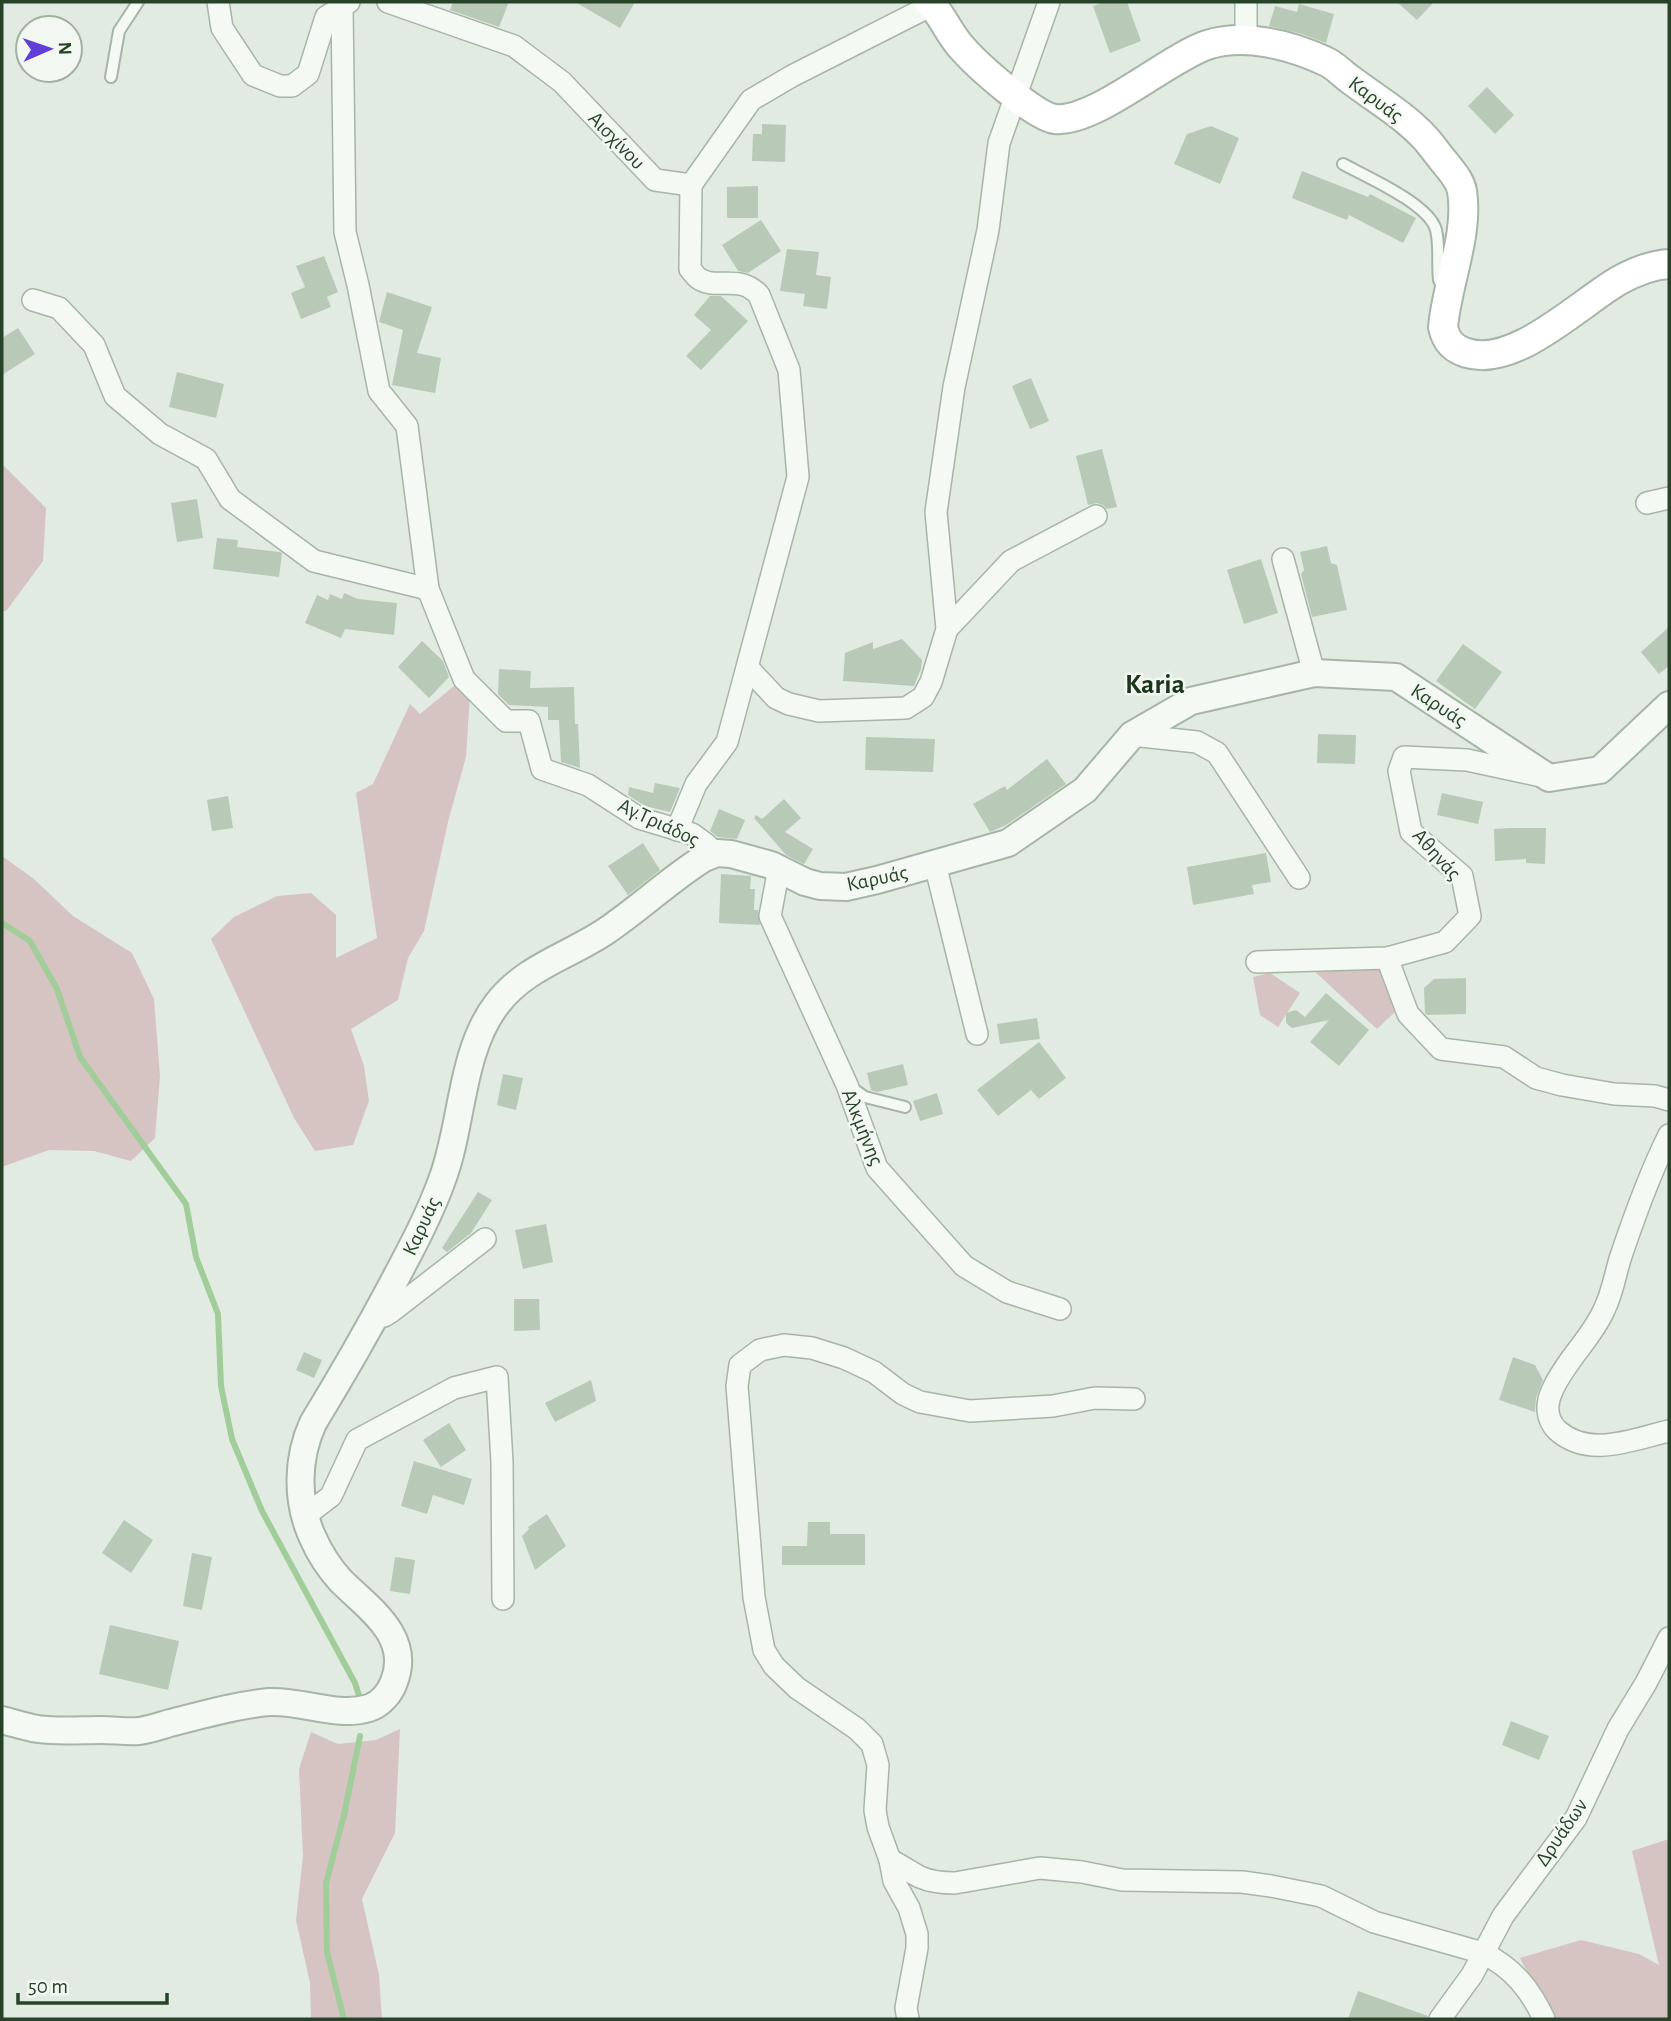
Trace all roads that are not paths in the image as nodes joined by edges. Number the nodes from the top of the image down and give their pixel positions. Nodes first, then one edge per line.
1 (138, 2) edge
2 (218, 2) edge
3 (388, 2) edge
4 (1049, 2) edge
5 (1246, 2) edge
6 (931, 3) edge
7 (346, 5) edge
8 (1246, 41) junction
9 (111, 77) dead end
10 (1015, 95) junction
11 (1343, 164) dead end
12 (691, 185) junction
13 (1669, 264) edge
14 (1448, 292) junction
15 (33, 300) dead end
16 (1669, 498) edge
17 (1647, 503) dead end
18 (1096, 516) dead end
19 (1283, 559) dead end
20 (428, 589) junction
21 (947, 629) junction
22 (748, 668) junction
23 (1314, 673) junction
24 (1669, 705) edge
25 (1132, 735) junction
26 (1549, 778) junction
27 (677, 830) junction
28 (714, 854) junction
29 (935, 864) junction
30 (779, 868) junction
31 (1298, 878) dead end
32 (1387, 958) junction
33 (1257, 962) dead end
34 (976, 1034) dead end
35 (847, 1085) junction
36 (1669, 1100) edge
37 (905, 1107) dead end
38 (1669, 1135) edge
39 (485, 1239) dead end
40 (1060, 1309) dead end
41 (374, 1318) junction
42 (1134, 1399) dead end
43 (1669, 1432) edge
44 (305, 1516) junction
45 (503, 1599) dead end
46 (1669, 1638) edge
47 (2, 1720) edge
48 (890, 1860) junction
49 (1483, 1954) junction
50 (908, 2019) edge
51 (1440, 2019) edge
52 (1544, 2019) edge

1 - 9 lane
2 - 7 street
3 - 12 street, Αισχίνου
4 - 10 street
5 - 8 street
6 - 10 main road, Καρυάς
6 - 12 street
7 - 20 street
8 - 10 main road, Καρυάς
8 - 14 main road, Καρυάς
10 - 21 street
11 - 14 lane
12 - 22 street
13 - 14 main road, Καρυάς
15 - 20 street
16 - 17 street
18 - 21 street
19 - 23 street
20 - 27 street, Αγ.Τριάδος
21 - 22 street
22 - 27 street
23 - 25 street, Καρυάς
23 - 26 street, Καρυάς
24 - 26 street
25 - 29 street, Καρυάς
25 - 31 street
26 - 32 street, Αθηνάς
27 - 28 street, Αγ.Τριάδος
28 - 30 street, Καρυάς
28 - 41 street, Καρυάς
29 - 30 street, Καρυάς
29 - 34 street
30 - 35 street, Αλκμήνης
32 - 33 street, Αθηνάς
32 - 36 street
35 - 37 lane
35 - 40 street, Αλκμήνης
38 - 43 street
39 - 41 street
41 - 44 street, Καρυάς
42 - 48 street
44 - 45 street
44 - 47 street, Καρυάς
46 - 49 street, Δρυάδων
48 - 49 street
48 - 50 street
49 - 51 street, Δρυάδων
49 - 52 street

